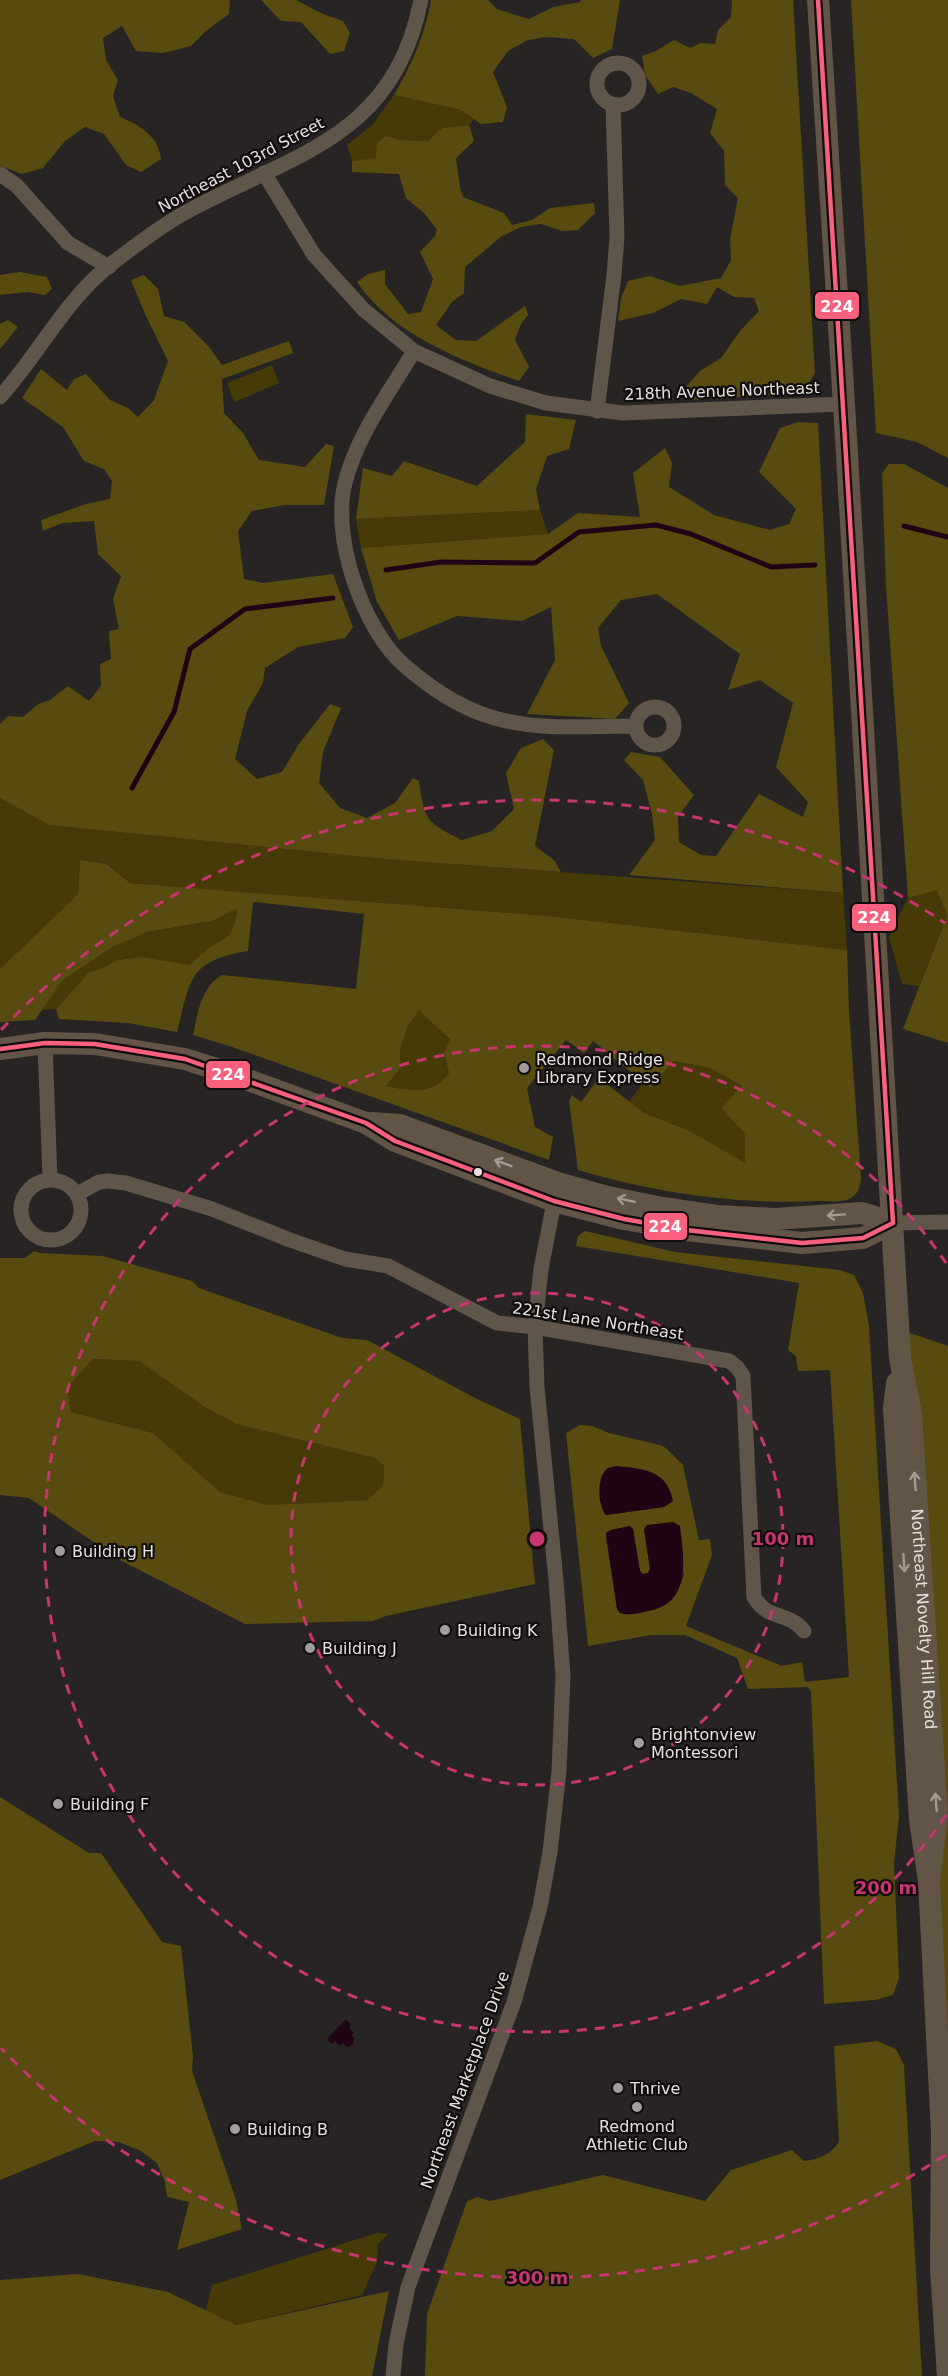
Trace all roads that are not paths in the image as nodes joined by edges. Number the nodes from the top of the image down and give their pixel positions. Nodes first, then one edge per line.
1 (421, 0) edge
2 (818, 0) edge
3 (613, 105) dead end
4 (264, 173) junction
5 (0, 174) edge
6 (108, 267) junction
7 (414, 351) junction
8 (0, 397) edge
9 (844, 404) junction
10 (597, 411) junction
11 (635, 726) dead end
12 (45, 1043) junction
13 (0, 1049) edge
14 (51, 1179) junction
15 (556, 1192) junction
16 (77, 1194) junction
17 (948, 1222) edge
18 (892, 1223) junction
19 (535, 1327) junction
20 (804, 1631) dead end
21 (942, 2018) edge
22 (942, 2132) junction
23 (948, 2168) edge
24 (393, 2376) edge
25 (948, 2376) edge

1 - 4 street, Northeast 103rd Street
2 - 9 main road, Northeast Novelty Hill Road
3 - 10 street
4 - 6 street, Northeast 103rd Street
4 - 7 street, 218th Avenue Northeast
5 - 6 street
6 - 8 street, Northeast 103rd Street
7 - 10 street, 218th Avenue Northeast
7 - 11 street
9 - 10 street, 218th Avenue Northeast
9 - 18 main road, Northeast Novelty Hill Road
12 - 13 main road
12 - 14 street
12 - 15 main road
14 - 16 street
14 - 16 street
15 - 18 main road
15 - 19 street, Northeast Marketplace Drive
16 - 19 street, 221st Lane Northeast
17 - 18 street
18 - 21 main road, Northeast Novelty Hill Road
19 - 20 street, 221st Lane Northeast
19 - 24 street, Northeast Marketplace Drive
21 - 22 main road, Northeast Novelty Hill Road
22 - 23 main road, Northeast Novelty Hill Road
22 - 25 main road, Northeast Novelty Hill Road

